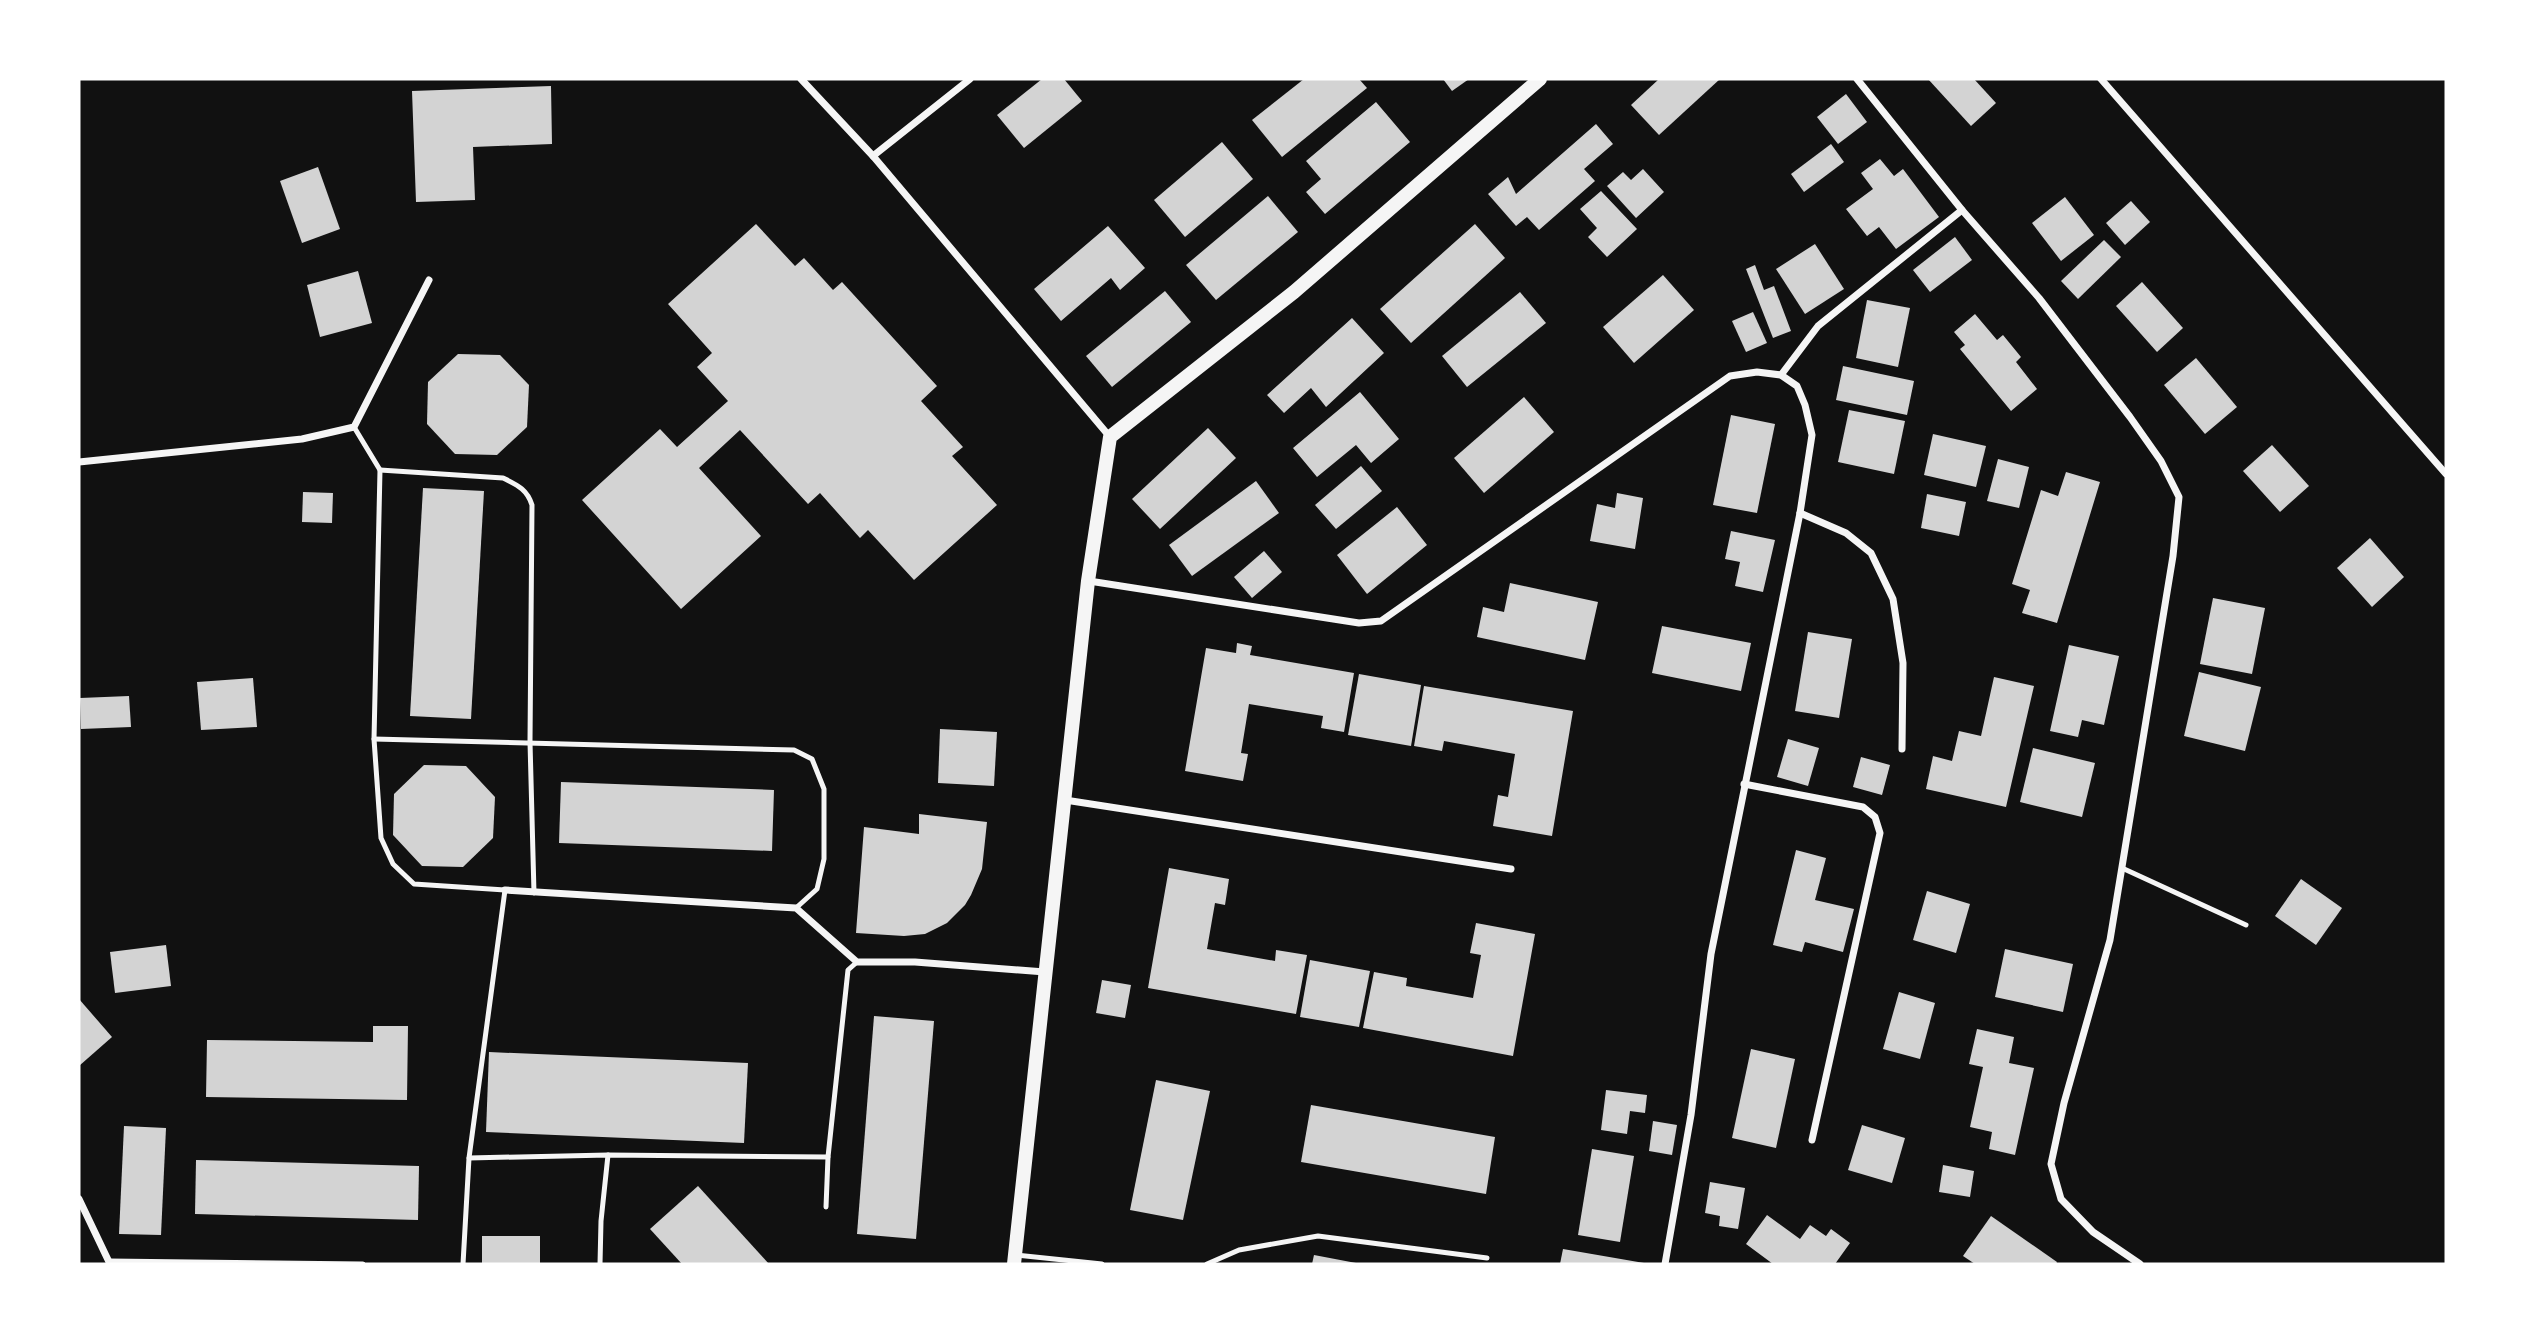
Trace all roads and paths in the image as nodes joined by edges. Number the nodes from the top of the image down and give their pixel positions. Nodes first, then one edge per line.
1 (801, 79) edge
2 (970, 79) edge
3 (1540, 79) edge
4 (1857, 79) edge
5 (2101, 79) edge
6 (873, 156) junction
7 (1962, 210) junction
8 (429, 280) dead end
9 (1781, 375) junction
10 (354, 427) junction
11 (1110, 437) junction
12 (79, 462) edge
13 (380, 470) junction
14 (2446, 474) edge
15 (1800, 513) junction
16 (1088, 581) junction
17 (374, 739) junction
18 (530, 742) junction
19 (1902, 749) dead end
20 (1744, 784) junction
21 (1065, 800) junction
22 (2123, 868) junction
23 (1511, 869) dead end
24 (505, 890) junction
25 (534, 893) junction
26 (796, 908) junction
27 (2246, 925) dead end
28 (857, 962) junction
29 (1045, 972) junction
30 (1812, 1140) dead end
31 (608, 1155) junction
32 (828, 1157) junction
33 (469, 1158) junction
34 (79, 1199) edge
35 (826, 1207) dead end
36 (1487, 1258) dead end
37 (1015, 1259) edge
38 (109, 1263) edge
39 (363, 1264) edge
40 (463, 1264) edge
41 (600, 1264) edge
42 (1102, 1264) edge
43 (1208, 1264) edge
44 (1665, 1264) edge
45 (2140, 1264) edge

1 - 6 street
2 - 6 street
3 - 11 main road
4 - 7 street
5 - 14 street
6 - 11 street
7 - 9 street
7 - 22 street
8 - 10 street
9 - 15 street
9 - 16 street
10 - 12 street
10 - 13 lane
11 - 16 main road
13 - 17 lane
13 - 18 lane
15 - 19 street
15 - 20 street
16 - 21 main road
17 - 18 lane
17 - 24 lane
18 - 25 lane
18 - 26 lane
20 - 30 street
20 - 44 street
21 - 23 street
21 - 29 main road
22 - 27 lane
22 - 45 street
24 - 25 street
24 - 33 lane
25 - 26 street
26 - 28 street
28 - 29 street
28 - 32 lane
29 - 37 main road
31 - 32 lane
31 - 33 lane
31 - 41 lane
32 - 35 lane
33 - 40 lane
34 - 38 street
36 - 43 lane
37 - 42 lane
38 - 39 lane

